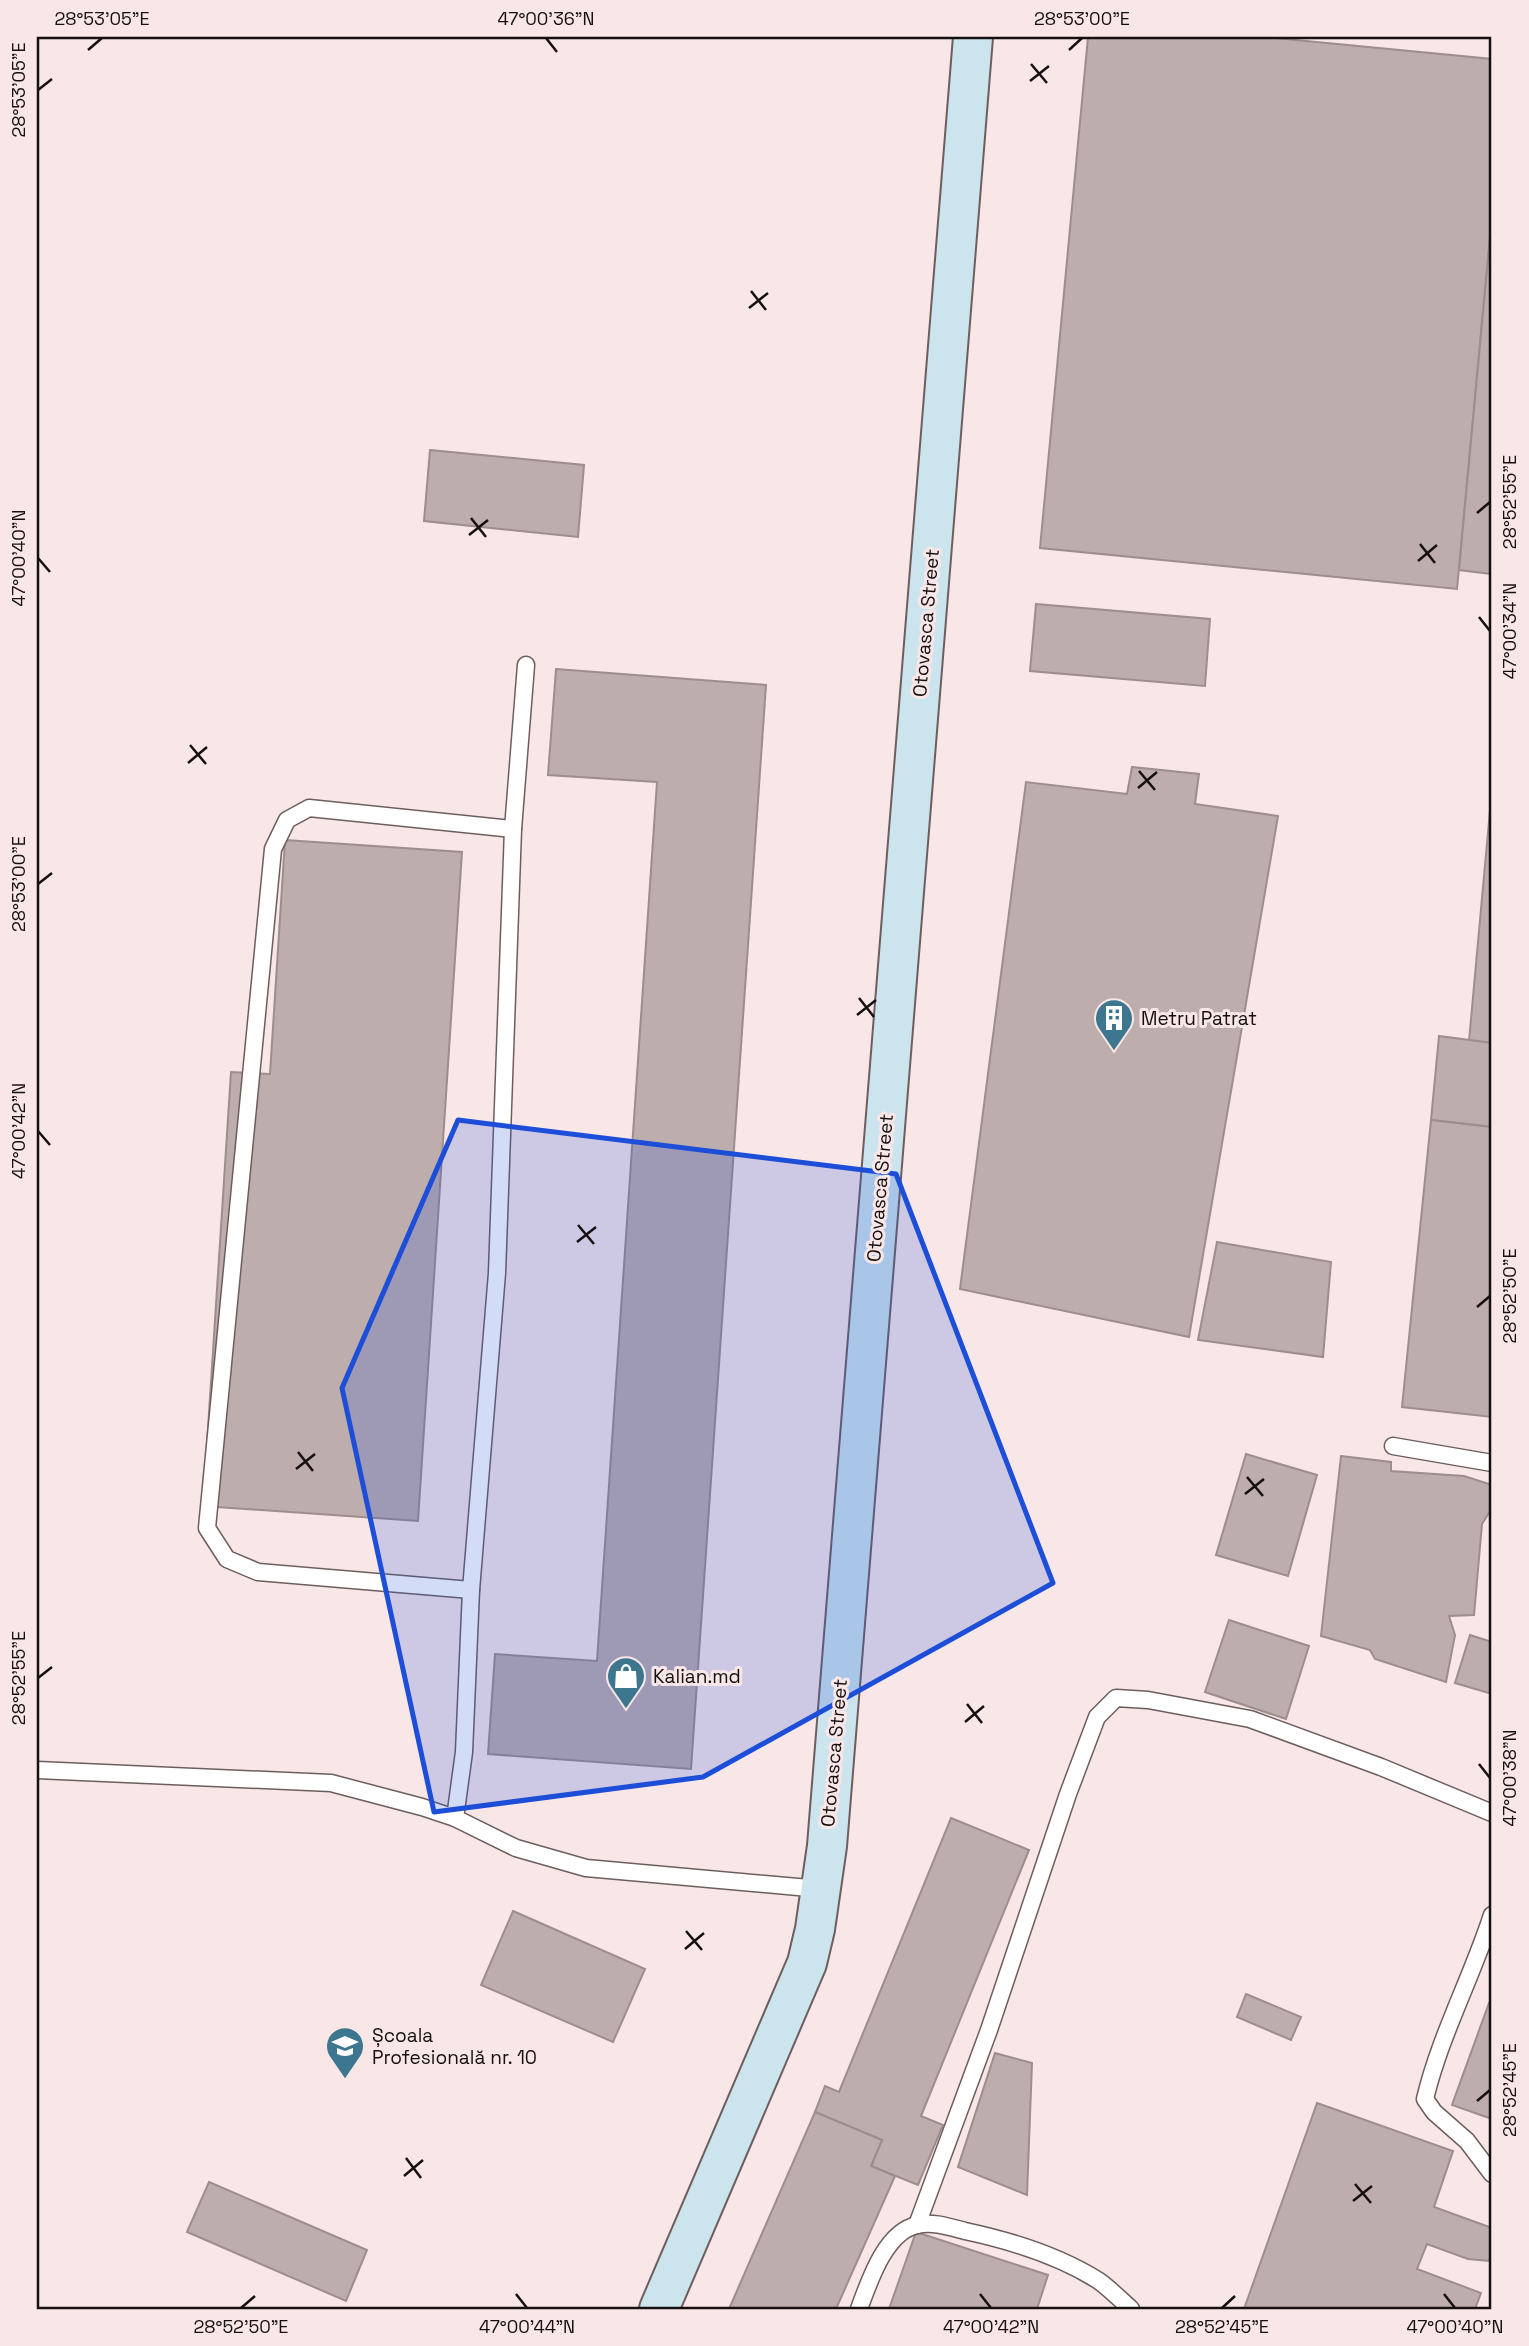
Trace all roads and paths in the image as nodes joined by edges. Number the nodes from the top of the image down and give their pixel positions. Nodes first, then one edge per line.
1 (973, 37) edge
2 (526, 665) dead end
3 (513, 830) junction
4 (1393, 1447) dead end
5 (1492, 1463) edge
6 (471, 1590) junction
7 (37, 1770) edge
8 (1492, 1813) edge
9 (455, 1818) junction
10 (820, 1889) junction
11 (1492, 1915) edge
12 (1492, 2174) edge
13 (917, 2225) junction
14 (659, 2309) edge
15 (859, 2309) edge
16 (1131, 2309) edge

1 - 10 street, Otovasca Street
2 - 3 lane
3 - 6 lane
3 - 6 lane
4 - 5 lane
6 - 9 lane
7 - 9 lane
8 - 13 lane
9 - 10 lane
10 - 14 street, Otovasca Street
11 - 12 lane
13 - 15 lane
13 - 16 lane

